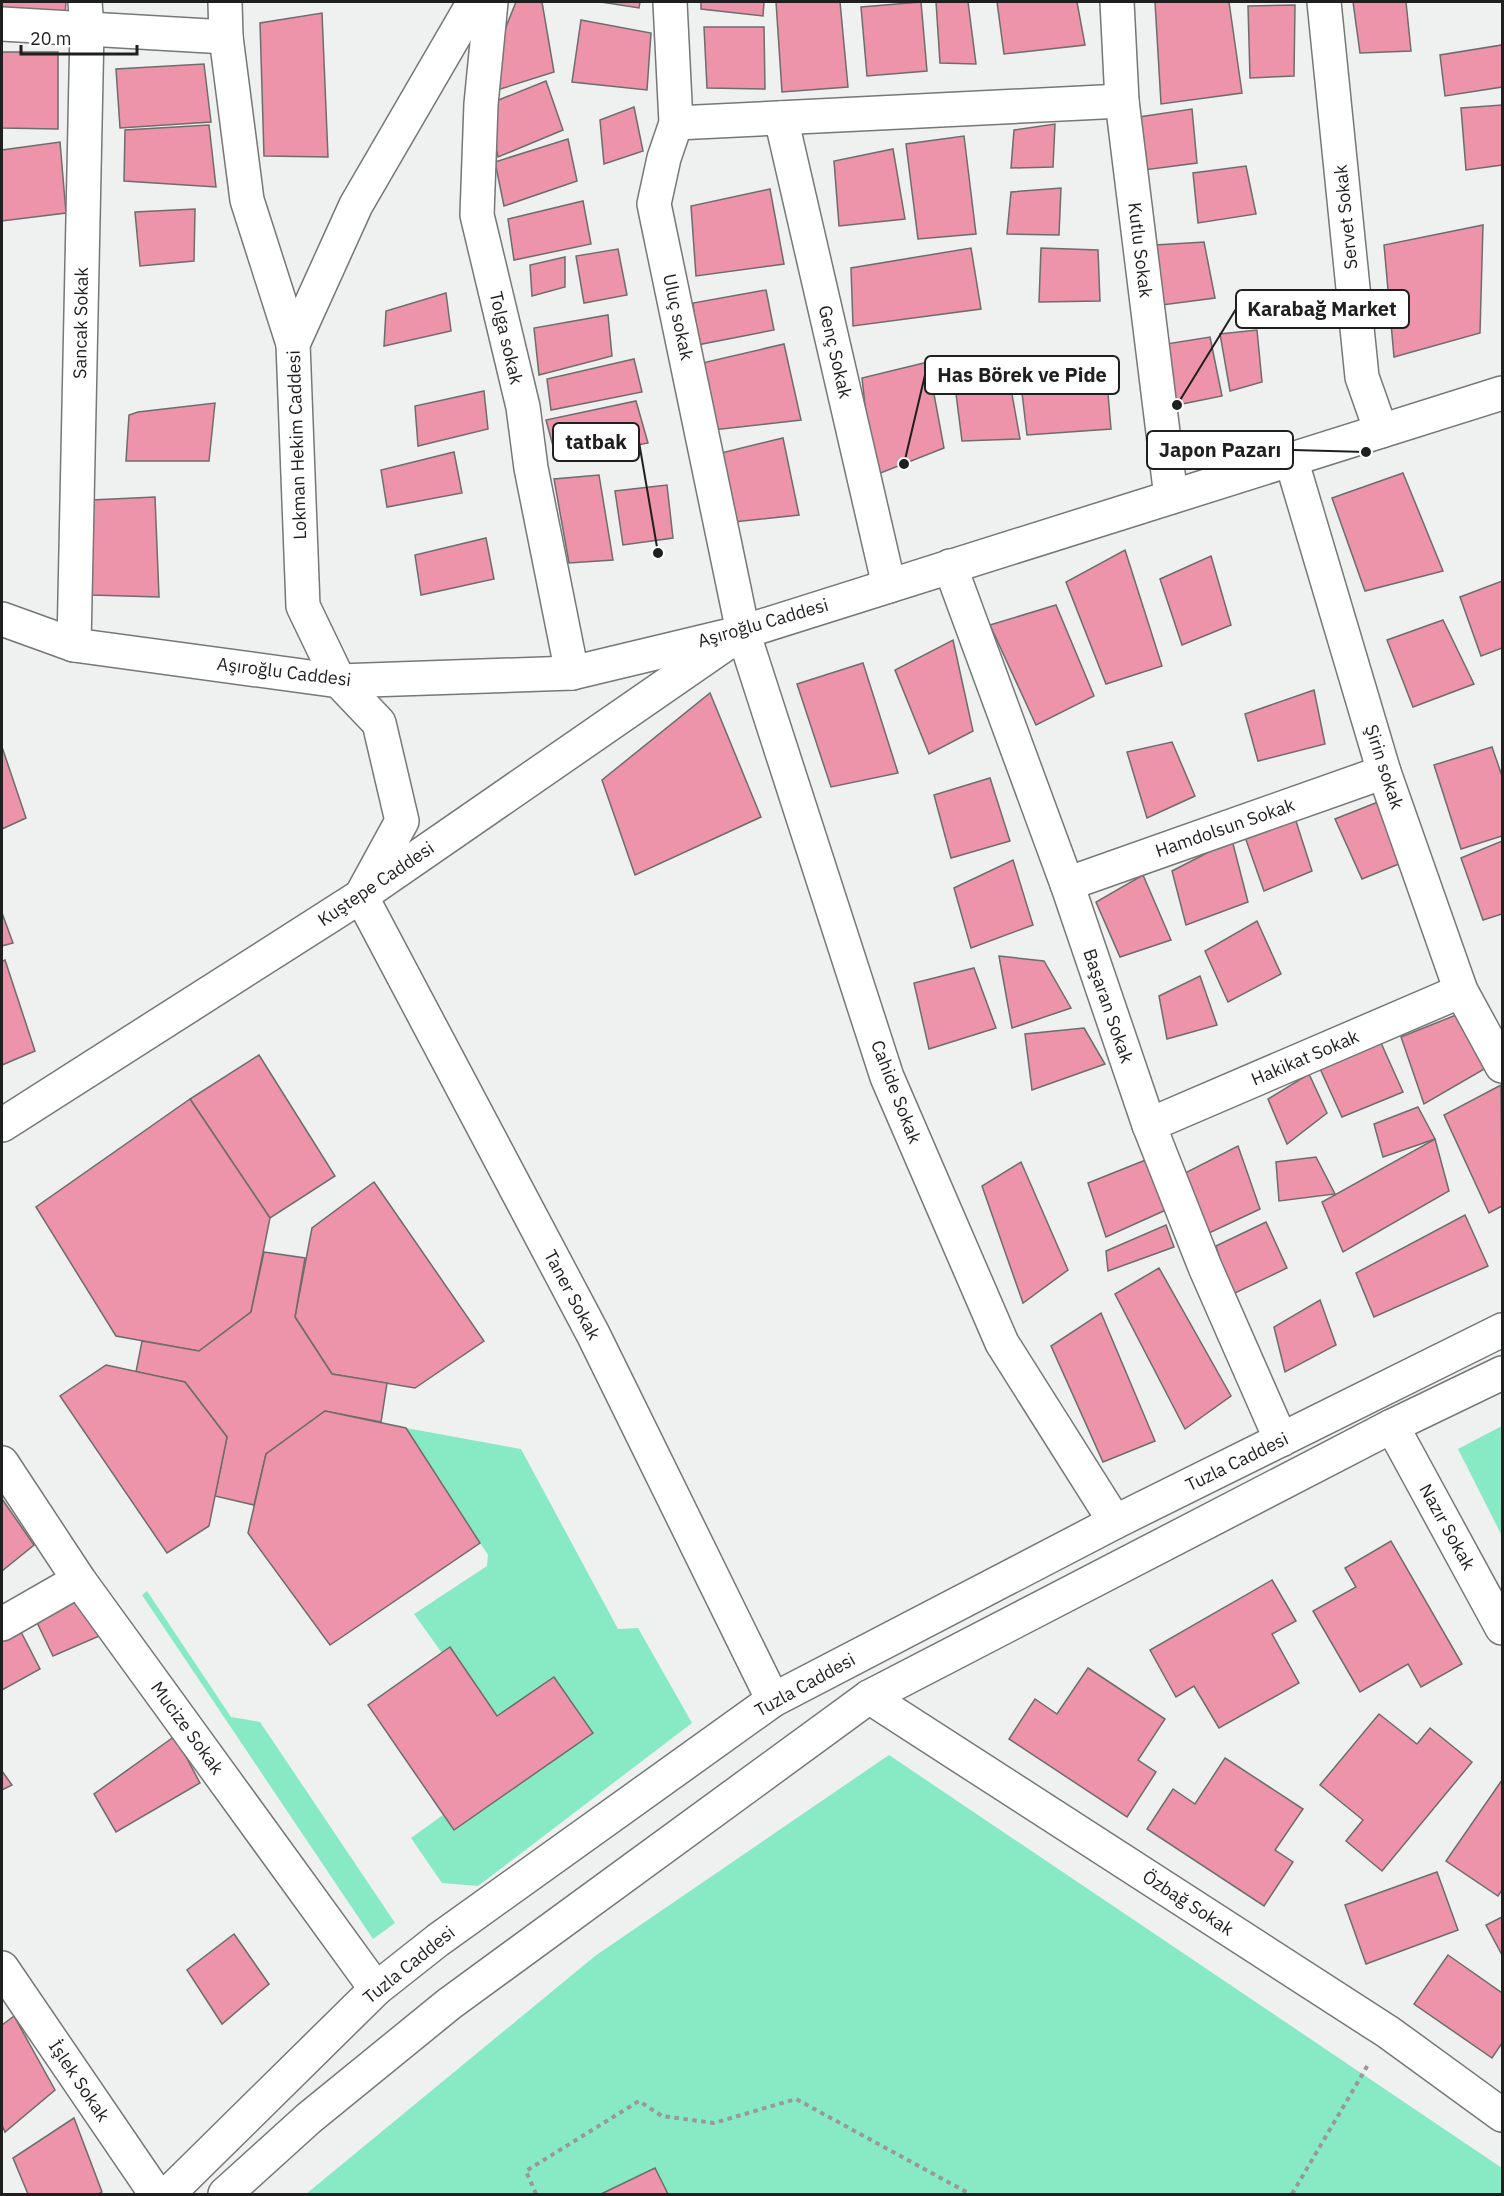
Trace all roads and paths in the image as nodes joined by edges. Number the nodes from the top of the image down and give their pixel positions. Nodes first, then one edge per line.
1 (225, 2) edge
2 (474, 2) edge
3 (490, 2) edge
4 (670, 2) edge
5 (1117, 2) edge
6 (1324, 2) edge
7 (86, 15) edge
8 (2, 24) edge
9 (226, 37) junction
10 (1122, 101) junction
11 (781, 118) junction
12 (676, 123) junction
13 (293, 344) junction
14 (1503, 393) edge
15 (1381, 430) junction
16 (1291, 459) junction
17 (1171, 497) junction
18 (950, 566) junction
19 (889, 586) junction
20 (2, 619) edge
21 (743, 632) junction
22 (74, 645) junction
23 (572, 673) junction
24 (339, 681) junction
25 (1384, 772) junction
26 (1067, 884) junction
27 (361, 896) junction
28 (1461, 991) junction
29 (1503, 1066) edge
30 (2, 1125) edge
31 (1149, 1125) junction
32 (1503, 1330) edge
33 (1503, 1373) edge
34 (1392, 1426) junction
35 (1281, 1440) junction
36 (2, 1463) edge
37 (1114, 1522) junction
38 (80, 1580) junction
39 (2, 1624) edge
40 (1503, 1628) edge
41 (869, 1696) junction
42 (773, 1700) junction
43 (2, 1968) edge
44 (376, 1989) junction
45 (1388, 2032) junction
46 (1503, 2115) edge
47 (156, 2194) edge
48 (168, 2194) edge
49 (225, 2194) edge
50 (536, 2194) edge
51 (970, 2194) edge
52 (1292, 2194) edge

1 - 9 street
2 - 13 street, Lokman Hekim Caddesi
3 - 23 street, Tolga sokak
4 - 12 street, Uluç sokak
5 - 10 street, Kutlu Sokak
6 - 15 street, Servet Sokak
7 - 8 street
7 - 9 street
7 - 22 street, Sancak Sokak
9 - 13 street
10 - 11 street
10 - 17 street, Kutlu Sokak
11 - 12 street
11 - 19 street, Genç Sokak
12 - 21 street, Uluç sokak
13 - 24 street, Lokman Hekim Caddesi
14 - 15 street, Aşıroğlu Caddesi
15 - 16 street, Aşıroğlu Caddesi
16 - 17 street, Aşıroğlu Caddesi
16 - 25 street, Şirin sokak
17 - 18 street, Aşıroğlu Caddesi
18 - 19 street, Aşıroğlu Caddesi
18 - 26 street, Başaran Sokak
19 - 21 street, Aşıroğlu Caddesi
20 - 22 street, Aşıroğlu Caddesi
21 - 23 street, Aşıroğlu Caddesi
21 - 27 street, Kuştepe Caddesi
21 - 37 street, Cahide Sokak
22 - 24 street, Aşıroğlu Caddesi
23 - 24 street, Aşıroğlu Caddesi
24 - 27 street, Lokman Hekim Caddesi
25 - 26 street, Hamdolsun Sokak
25 - 28 street, Şirin sokak
26 - 31 street, Başaran Sokak
27 - 30 street, Kuştepe Caddesi
27 - 42 street, Taner Sokak
28 - 29 street, Şirin sokak
28 - 31 street, Hakikat Sokak
31 - 35 street, Başaran Sokak
32 - 35 street, Tuzla Caddesi
33 - 34 street
34 - 40 street, Nazır Sokak
34 - 41 street
35 - 37 street, Tuzla Caddesi
36 - 38 street, Mucize Sokak
37 - 42 street, Tuzla Caddesi
38 - 39 street
38 - 44 street, Mucize Sokak
41 - 45 street, Özbağ Sokak
41 - 49 street
42 - 44 street, Tuzla Caddesi
43 - 47 street, İşlek Sokak
44 - 48 street, Tuzla Caddesi
45 - 46 street, Özbağ Sokak
45 - 52 path
50 - 51 path

